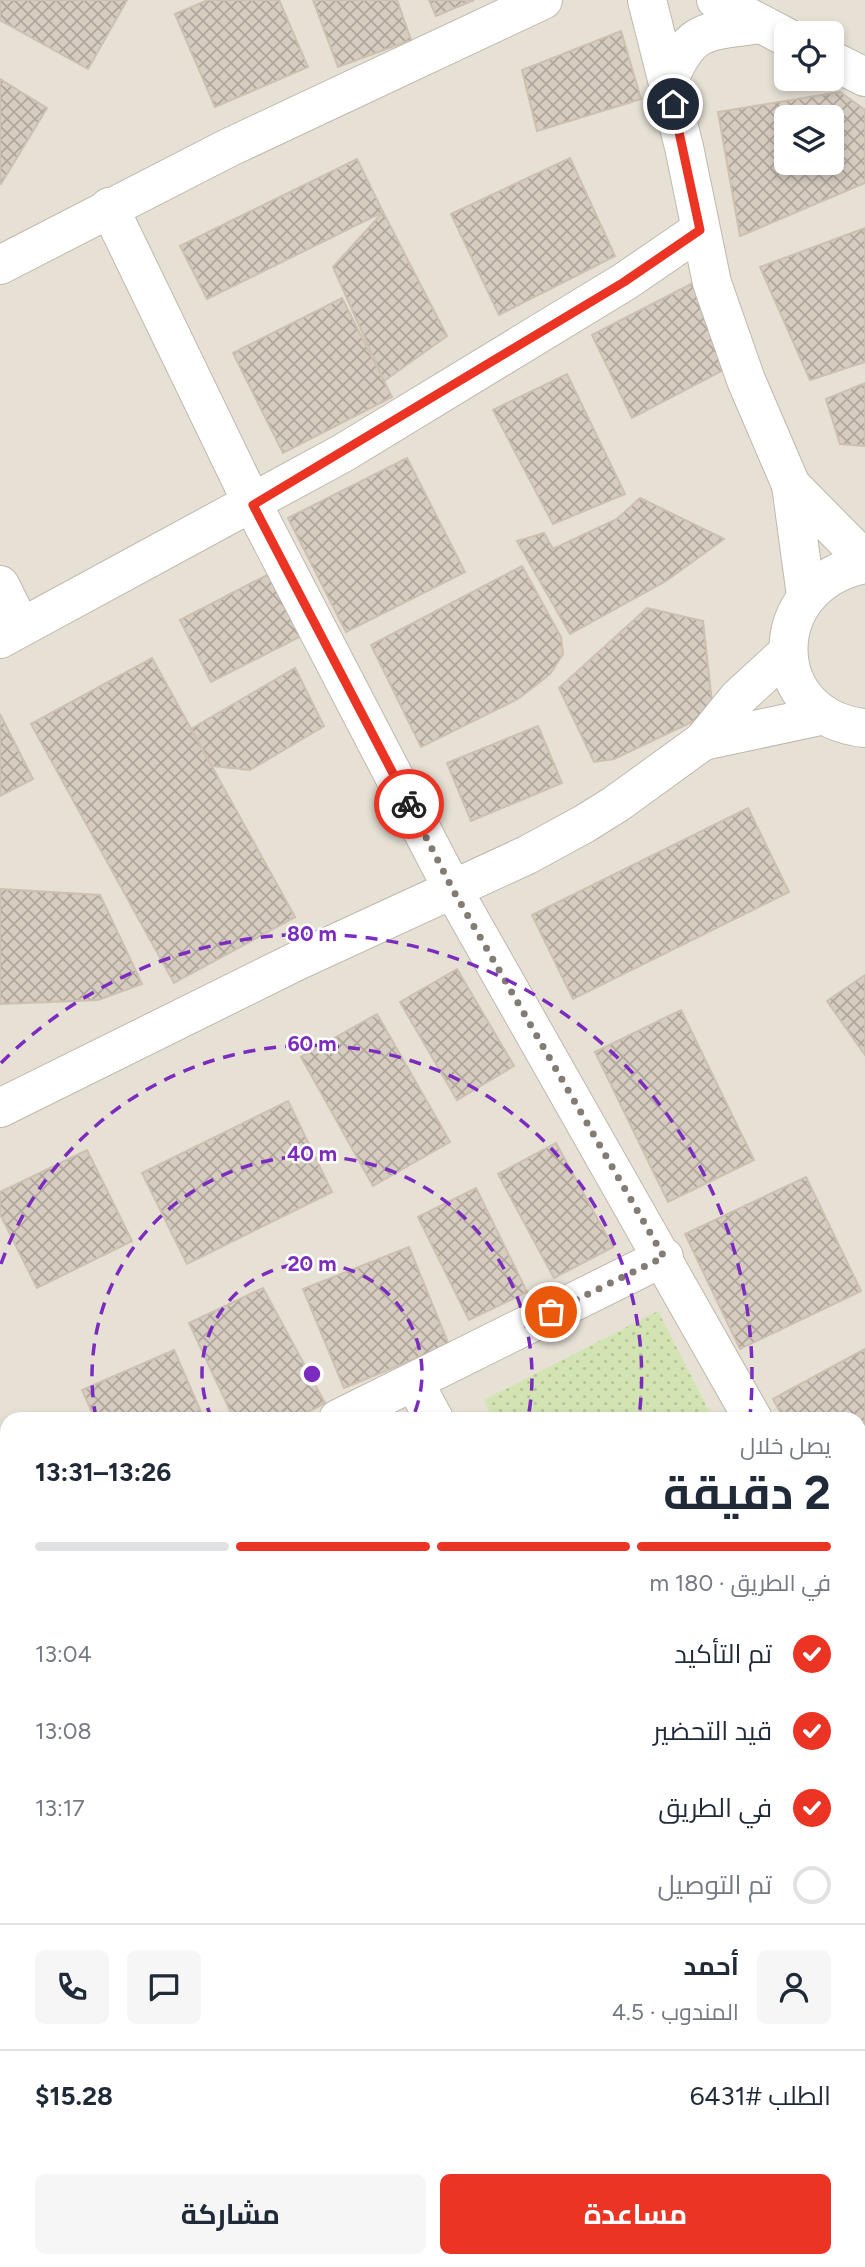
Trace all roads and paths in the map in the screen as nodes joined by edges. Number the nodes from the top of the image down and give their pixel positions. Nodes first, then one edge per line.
1 (543, 0) edge
2 (647, 0) edge
3 (716, 0) edge
4 (773, 31) edge
5 (844, 66) edge
6 (865, 77) edge
7 (668, 83) junction
8 (108, 207) junction
9 (700, 230) junction
10 (0, 265) edge
11 (791, 485) junction
12 (253, 505) junction
13 (865, 562) edge
14 (0, 585) edge
15 (806, 596) junction
16 (10, 633) edge
17 (788, 652) junction
18 (851, 728) edge
19 (703, 741) junction
20 (453, 890) junction
21 (0, 1108) edge
22 (664, 1257) junction
23 (414, 1382) junction
24 (352, 1412) edge
25 (430, 1412) edge
26 (749, 1412) edge

1 - 8 street
2 - 7 street
3 - 4 street
4 - 7 street
5 - 6 street
7 - 9 street
8 - 10 street
8 - 12 street
9 - 11 street
9 - 12 street
11 - 13 street
11 - 15 street
12 - 16 street
12 - 20 street
13 - 15 street
14 - 16 street
15 - 17 street
17 - 18 street
17 - 19 street
18 - 19 street
19 - 20 street
20 - 21 street
20 - 22 street
22 - 23 street
22 - 26 street
23 - 24 street
23 - 25 street

